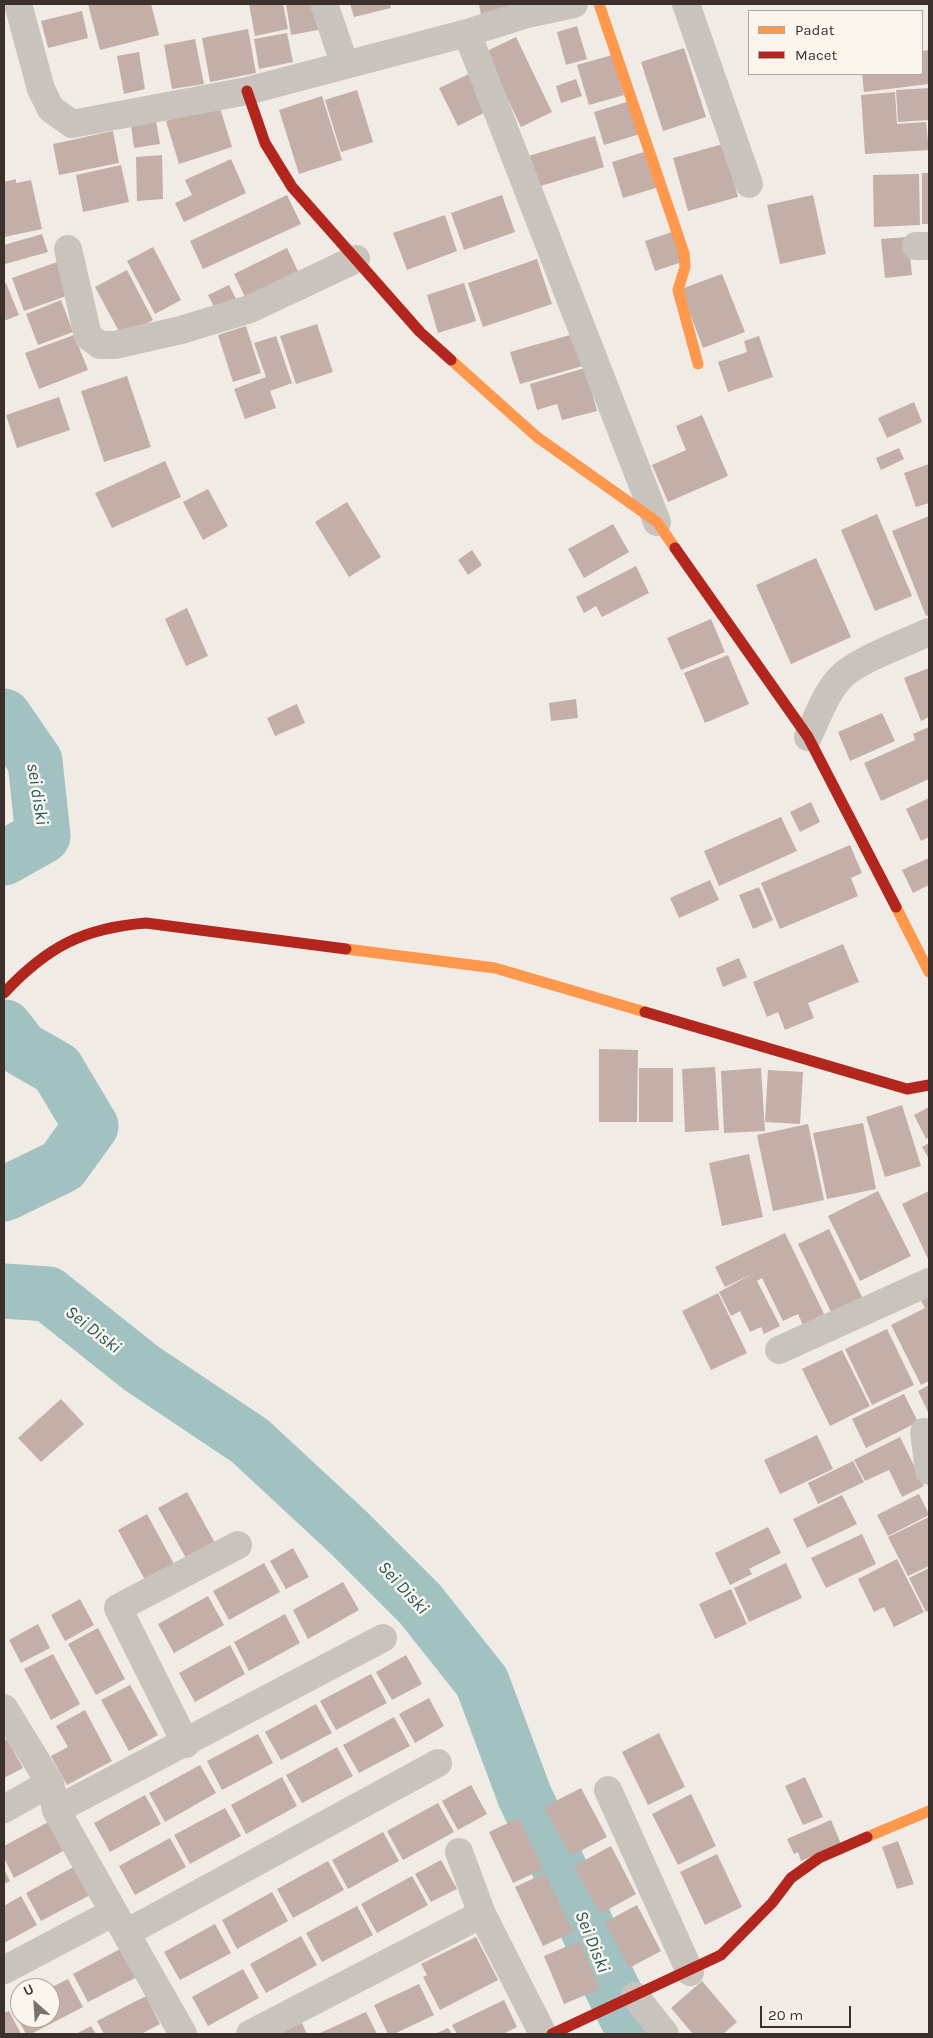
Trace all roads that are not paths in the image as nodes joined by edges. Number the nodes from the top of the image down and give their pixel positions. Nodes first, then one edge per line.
1 (18, 4) edge
2 (324, 4) edge
3 (574, 4) edge
4 (599, 4) edge
5 (686, 4) edge
6 (526, 9) edge
7 (467, 33) junction
8 (345, 65) junction
9 (247, 91) junction
10 (750, 184) dead end
11 (68, 249) dead end
12 (356, 259) junction
13 (698, 364) dead end
14 (657, 522) junction
15 (929, 632) edge
16 (808, 737) junction
17 (929, 972) edge
18 (4, 993) edge
19 (929, 1085) edge
20 (929, 1282) edge
21 (779, 1350) dead end
22 (924, 1432) dead end
23 (929, 1472) edge
24 (238, 1545) dead end
25 (383, 1638) dead end
26 (4, 1708) edge
27 (186, 1744) junction
28 (438, 1764) dead end
29 (50, 1783) junction
30 (608, 1790) dead end
31 (4, 1810) edge
32 (56, 1810) junction
33 (929, 1811) edge
34 (459, 1852) dead end
35 (482, 1914) junction
36 (120, 1923) junction
37 (4, 1970) edge
38 (690, 1972) junction
39 (635, 1996) junction
40 (183, 2034) edge
41 (250, 2034) edge
42 (543, 2034) edge
43 (552, 2034) edge
44 (665, 2034) edge

1 - 9 street
2 - 8 street
3 - 6 street
4 - 13 street
5 - 10 street
6 - 7 street
7 - 8 street
7 - 14 street
8 - 9 street
9 - 12 street
11 - 12 street
12 - 14 street
14 - 16 street
15 - 16 street
16 - 17 street
18 - 19 street
20 - 21 street
22 - 23 street
24 - 27 street
25 - 27 street
26 - 29 street
27 - 32 street
28 - 36 street
29 - 31 street
29 - 32 street
30 - 38 street
32 - 36 street
33 - 38 street
34 - 35 street
35 - 41 street
35 - 42 street
36 - 37 street
36 - 40 street
38 - 39 street
39 - 43 street
39 - 44 street

